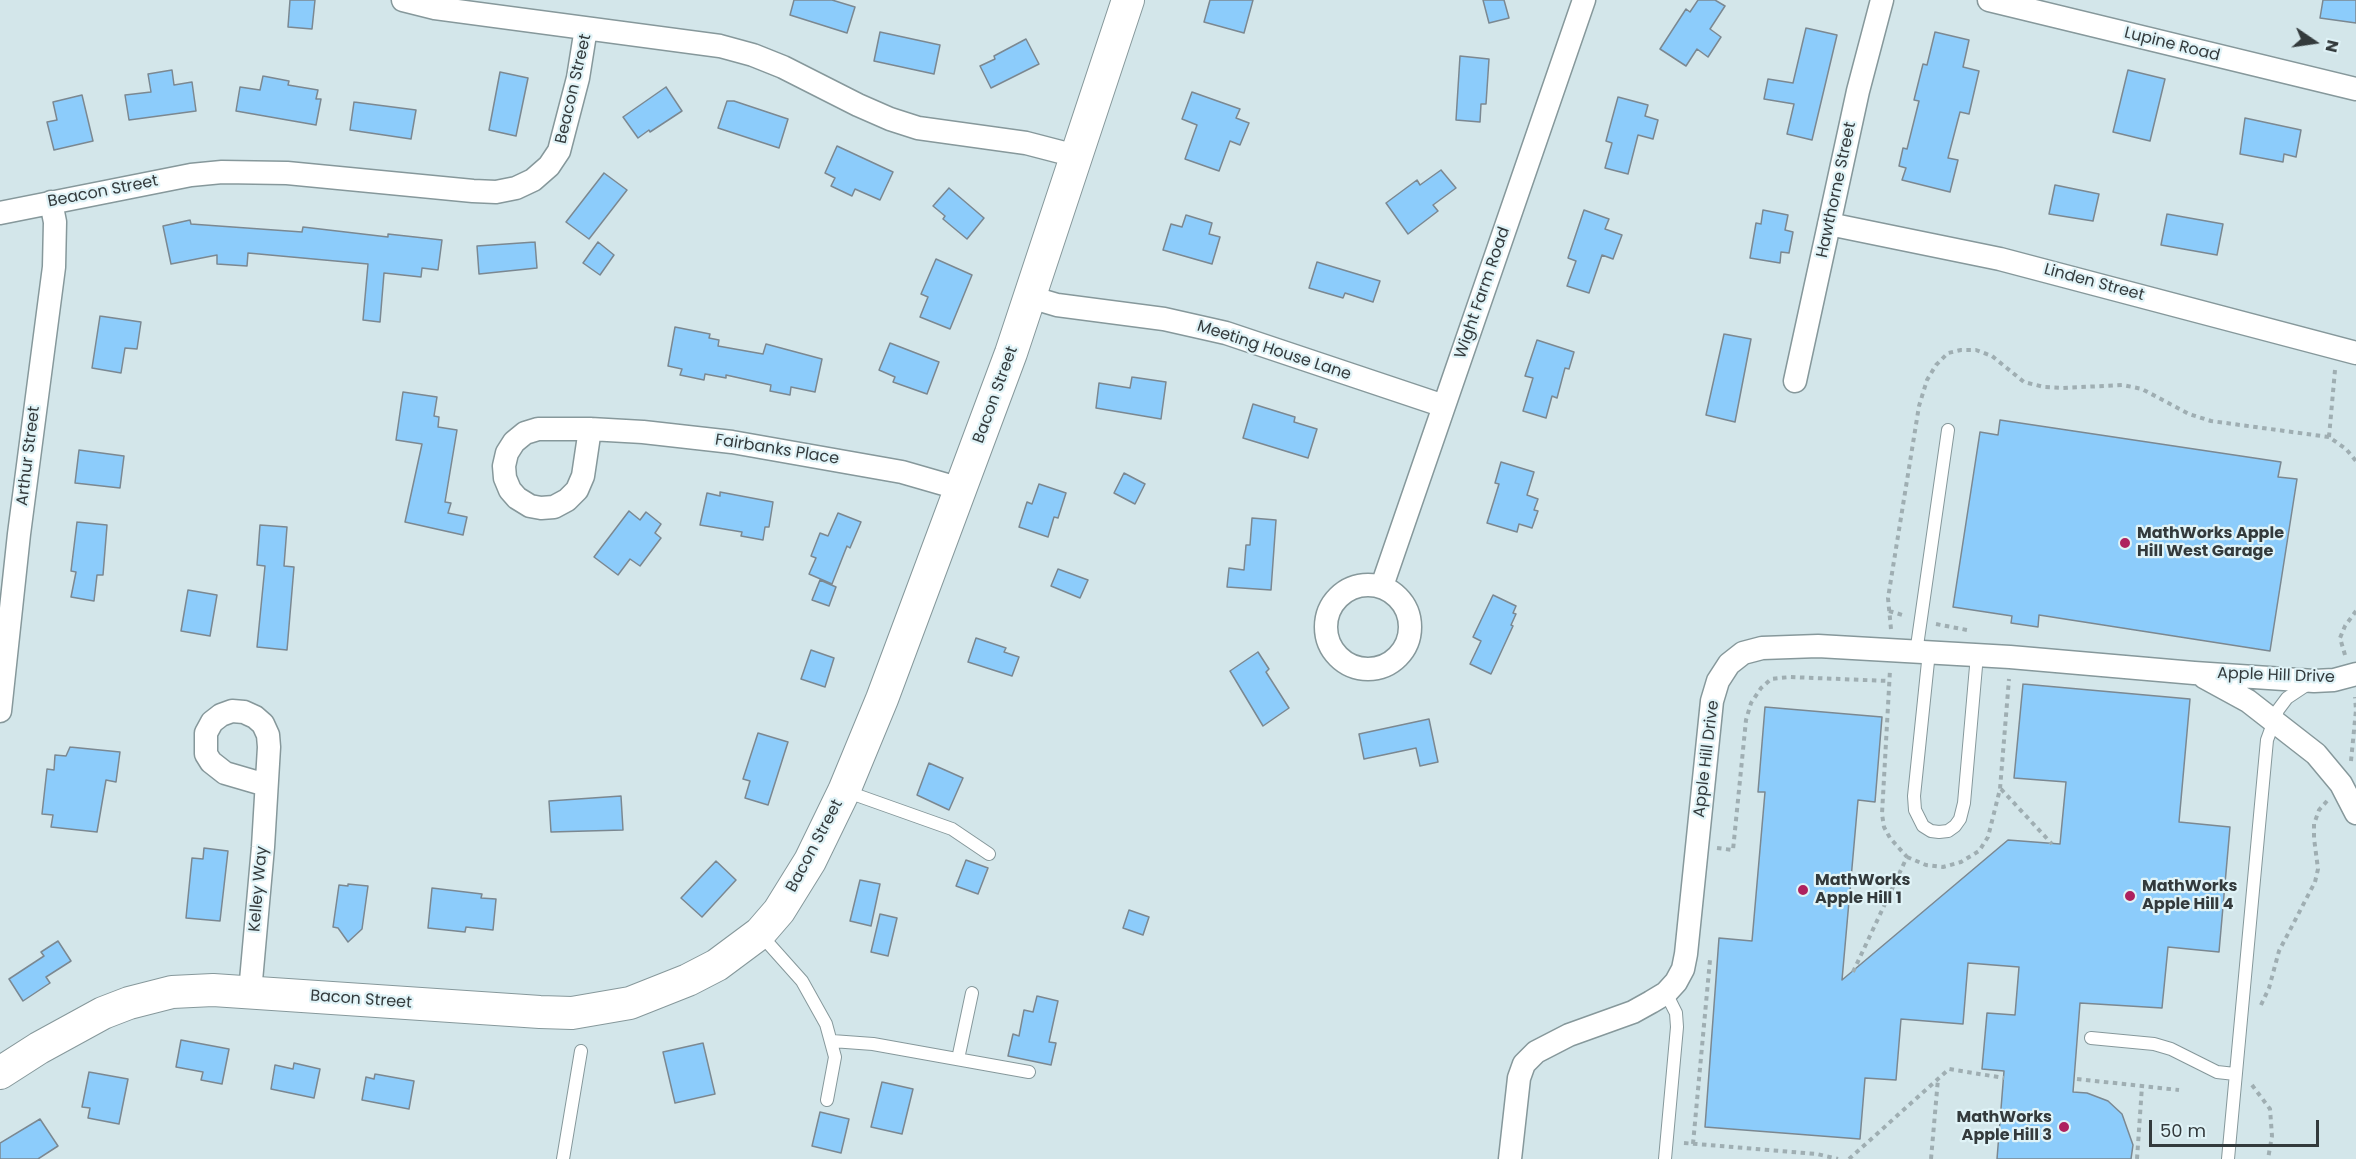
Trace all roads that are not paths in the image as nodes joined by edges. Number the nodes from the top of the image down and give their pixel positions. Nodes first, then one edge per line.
1 (403, 0) edge
2 (1128, 0) edge
3 (1584, 0) edge
4 (1882, 0) edge
5 (1989, 0) edge
6 (585, 28) junction
7 (2356, 89) edge
8 (1076, 156) junction
9 (51, 202) junction
10 (0, 213) edge
11 (1829, 224) junction
12 (1030, 297) junction
13 (2347, 351) edge
14 (1795, 381) dead end
15 (1444, 406) junction
16 (590, 429) dead end
17 (1948, 430) dead end
18 (961, 489) junction
19 (1382, 586) dead end
20 (1922, 652) junction
21 (1977, 655) junction
22 (2194, 673) junction
23 (2354, 675) edge
24 (2314, 681) junction
25 (0, 711) edge
26 (2273, 720) junction
27 (266, 785) dead end
28 (844, 790) junction
29 (2356, 813) edge
30 (989, 854) dead end
31 (760, 933) junction
32 (250, 992) junction
33 (972, 993) dead end
34 (1666, 993) junction
35 (2091, 1038) dead end
36 (832, 1041) junction
37 (581, 1051) dead end
38 (958, 1059) junction
39 (1029, 1072) dead end
40 (0, 1073) edge
41 (2235, 1074) junction
42 (827, 1100) dead end
43 (563, 1159) edge
44 (1510, 1159) edge
45 (1665, 1159) edge
46 (2228, 1159) edge

1 - 6 street
2 - 8 street, Bacon Street
3 - 15 street, Wight Farm Road
4 - 11 street, Hawthorne Street
5 - 7 street, Lupine Road
6 - 8 street, Beacon Street
6 - 9 street, Beacon Street
8 - 12 street, Bacon Street
9 - 10 street, Beacon Street
9 - 25 street, Arthur Street
11 - 13 street, Linden Street
11 - 14 street, Hawthorne Street
12 - 15 street, Meeting House Lane
12 - 18 street, Bacon Street
15 - 19 street, Wight Farm Road
16 - 18 street, Fairbanks Place
17 - 20 lane
18 - 28 street, Bacon Street
20 - 21 street, Apple Hill Drive
20 - 21 lane
20 - 34 street, Apple Hill Drive
21 - 22 street, Apple Hill Drive
22 - 24 street, Apple Hill Drive
22 - 26 street, Apple Hill Drive
23 - 24 street, Apple Hill Drive
24 - 26 lane
26 - 29 street, Apple Hill Drive
26 - 41 lane
27 - 32 street, Kelley Way
28 - 30 lane
28 - 31 street, Bacon Street
31 - 32 street, Bacon Street
31 - 36 lane
32 - 40 street, Bacon Street
33 - 38 lane
34 - 44 street, Apple Hill Drive
34 - 45 lane
35 - 41 lane
36 - 38 lane
36 - 42 lane
37 - 43 lane
38 - 39 lane
41 - 46 lane

